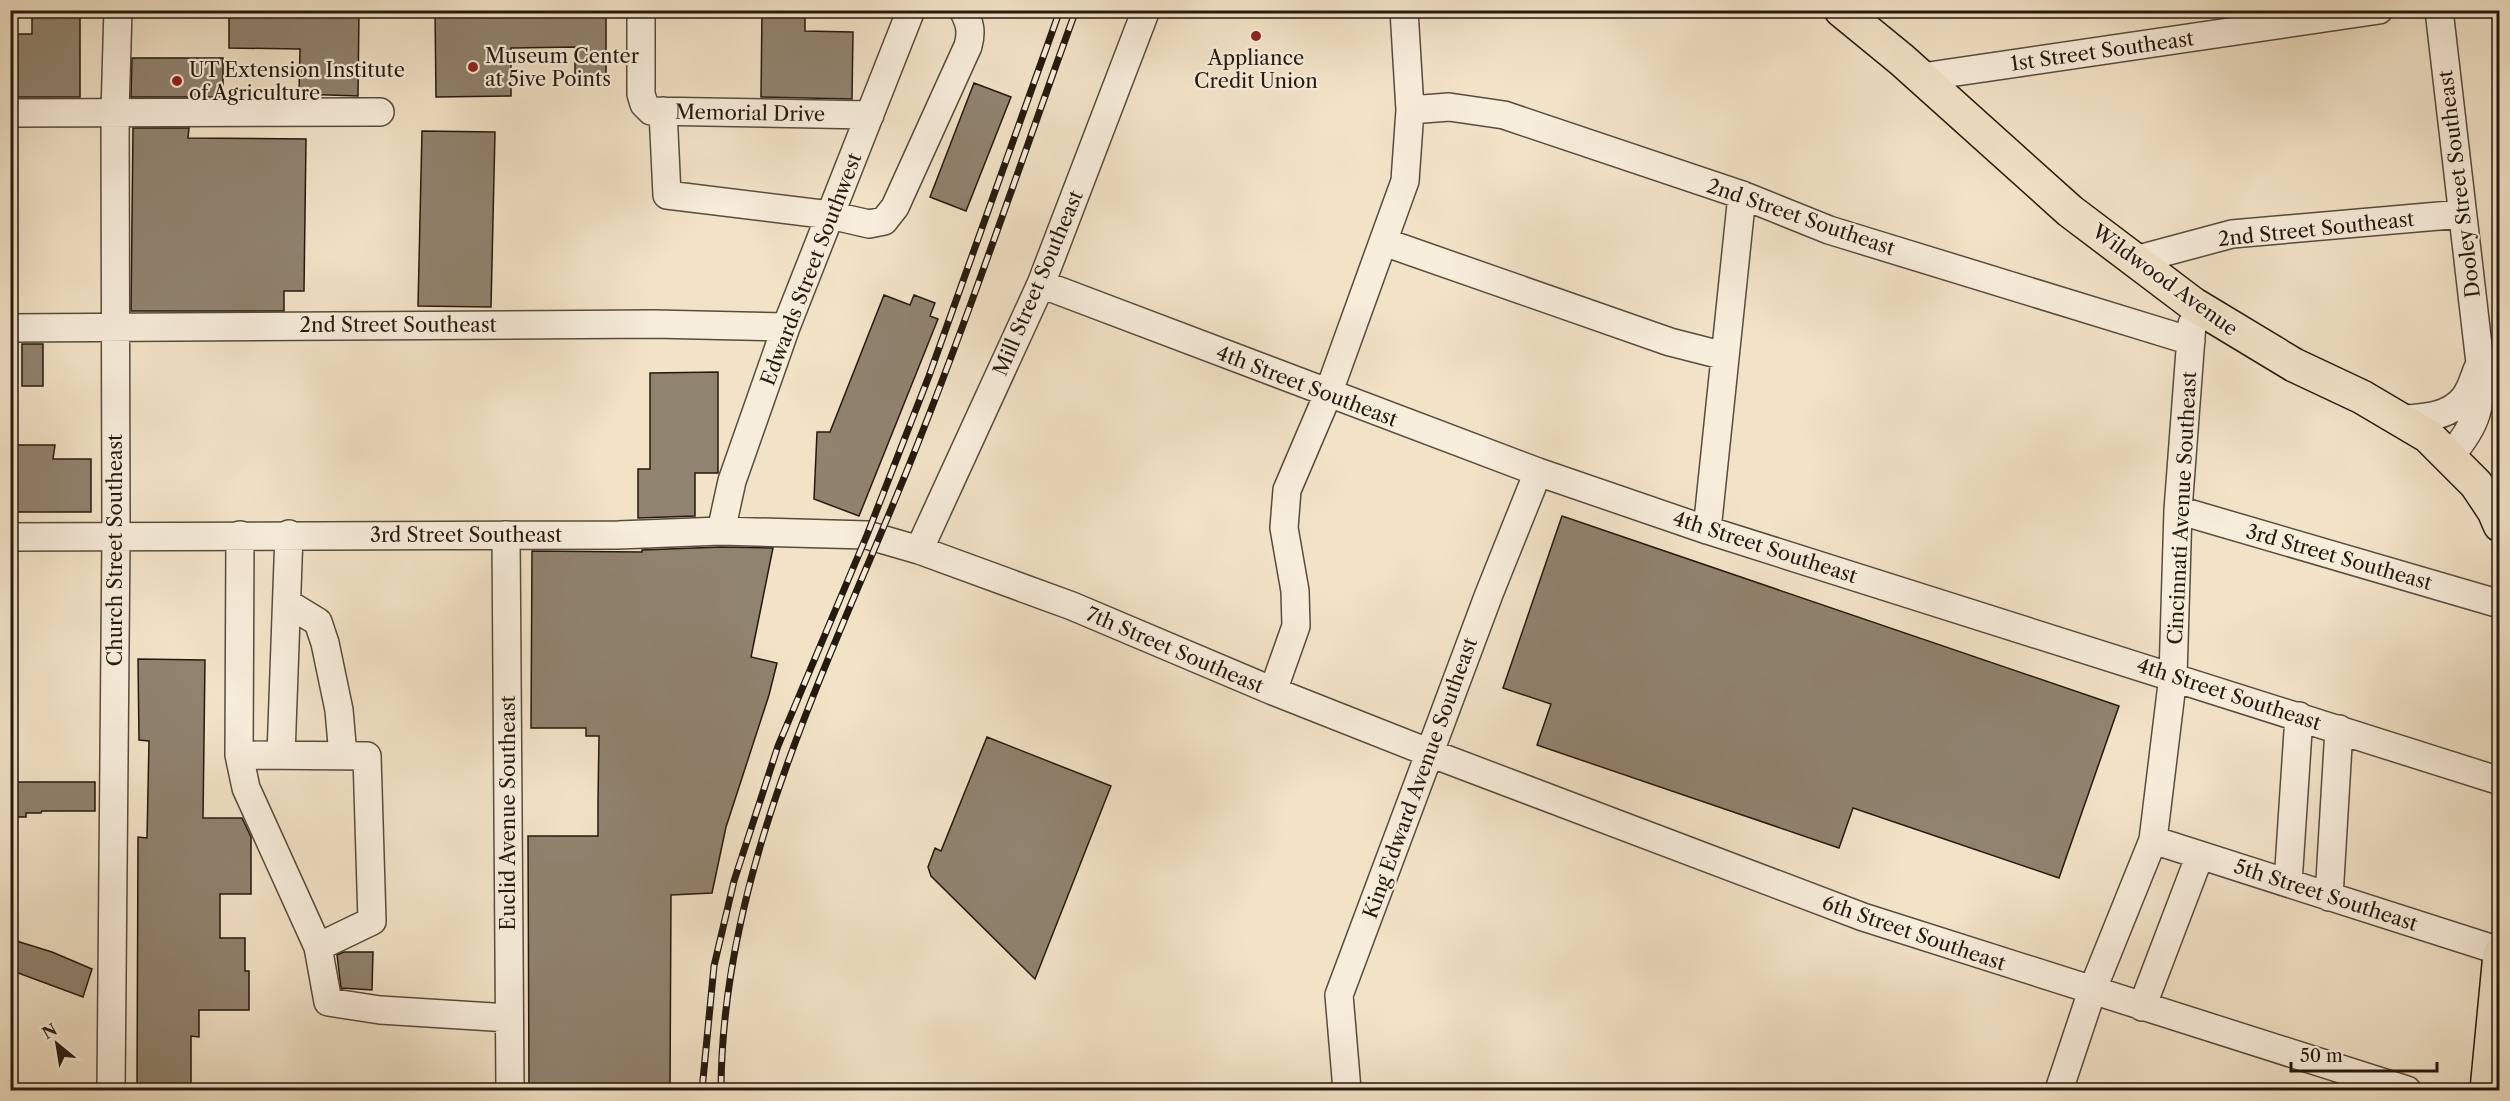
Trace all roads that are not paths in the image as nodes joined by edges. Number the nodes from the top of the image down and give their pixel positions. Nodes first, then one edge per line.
1 (118, 10) edge
2 (641, 10) edge
3 (911, 10) edge
4 (963, 10) edge
5 (1146, 10) edge
6 (1404, 10) edge
7 (1841, 10) edge
8 (2379, 10) edge
9 (2439, 10) edge
10 (1902, 60) junction
11 (1410, 110) junction
12 (663, 111) junction
13 (115, 112) junction
14 (380, 112) dead end
15 (10, 113) edge
16 (870, 115) junction
17 (1742, 195) junction
18 (2463, 214) junction
19 (830, 215) junction
20 (1384, 242) junction
21 (2135, 260) junction
22 (1041, 284) junction
23 (2193, 304) junction
24 (116, 326) junction
25 (786, 327) junction
26 (10, 328) edge
27 (2191, 341) junction
28 (1725, 356) junction
29 (2480, 363) junction
30 (1328, 394) junction
31 (2404, 419) junction
32 (2450, 456) junction
33 (1538, 472) junction
34 (2178, 510) junction
35 (2499, 525) edge
36 (1707, 530) junction
37 (721, 531) junction
38 (289, 534) junction
39 (116, 535) junction
40 (240, 535) junction
41 (506, 535) junction
42 (10, 537) edge
43 (919, 550) junction
44 (287, 603) junction
45 (2499, 604) edge
46 (2173, 676) junction
47 (1273, 691) junction
48 (2299, 716) junction
49 (2338, 729) junction
50 (1430, 753) junction
51 (239, 755) junction
52 (281, 755) junction
53 (343, 756) junction
54 (2499, 780) edge
55 (2153, 840) junction
56 (2200, 855) junction
57 (2288, 883) junction
58 (2329, 897) junction
59 (318, 947) junction
60 (2499, 953) edge
61 (2092, 991) junction
62 (2142, 1007) junction
63 (509, 1018) junction
64 (111, 1090) edge
65 (510, 1090) edge
66 (1347, 1090) edge
67 (2059, 1090) edge
68 (2407, 1090) edge
69 (2487, 1090) edge

1 - 13 street, Church Street Southeast
2 - 12 street, Memorial Drive
3 - 16 street, Edwards Street Southwest
4 - 19 street
5 - 22 street, Mill Street Southeast
6 - 11 street
7 - 10 main road, Wildwood Avenue
8 - 10 street, 1st Street Southeast
9 - 18 street, Dooley Street Southeast
10 - 21 main road, Wildwood Avenue
11 - 17 street, 2nd Street Southeast
11 - 20 street
12 - 16 street, Memorial Drive
12 - 19 street
13 - 14 street
13 - 15 street
13 - 24 street, Church Street Southeast
16 - 19 street, Edwards Street Southwest
17 - 27 street, 2nd Street Southeast
17 - 28 street
18 - 21 street, 2nd Street Southeast
18 - 29 street, Dooley Street Southeast
19 - 25 street, Edwards Street Southwest
20 - 28 street
20 - 30 street
21 - 23 main road, Wildwood Avenue
22 - 30 street, 4th Street Southeast
22 - 43 street, Mill Street Southeast
23 - 27 street, Cincinnati Avenue Southeast
23 - 31 main road, Wildwood Avenue
24 - 25 street, 2nd Street Southeast
24 - 26 street, 2nd Street Southeast
24 - 39 street, Church Street Southeast
25 - 37 street, Edwards Street Southwest
27 - 34 street, Cincinnati Avenue Southeast
28 - 36 street
29 - 31 street
29 - 32 street, Dooley Street Southeast
30 - 33 street, 4th Street Southeast
30 - 47 street
31 - 32 main road, Wildwood Avenue
32 - 35 main road, Wildwood Avenue
33 - 36 street, 4th Street Southeast
33 - 50 street, King Edward Avenue Southeast
34 - 45 street, 3rd Street Southeast
34 - 46 street, Cincinnati Avenue Southeast
36 - 46 street, 4th Street Southeast
37 - 41 street, 3rd Street Southeast
37 - 43 street, 3rd Street Southeast
38 - 40 street, 3rd Street Southeast
38 - 41 street, 3rd Street Southeast
38 - 44 street
39 - 40 street, 3rd Street Southeast
39 - 42 street, 3rd Street Southeast
39 - 64 street, Church Street Southeast
40 - 51 street
41 - 63 street, Euclid Avenue Southeast
43 - 47 street, 7th Street Southeast
44 - 52 street
44 - 53 street
46 - 48 street, 4th Street Southeast
46 - 55 street, Cincinnati Avenue Southeast
47 - 50 street, 7th Street Southeast
48 - 49 street, 4th Street Southeast
48 - 57 street
49 - 54 street, 4th Street Southeast
49 - 58 street
50 - 61 street, 6th Street Southeast
50 - 66 street, King Edward Avenue Southeast
51 - 52 street
51 - 59 street
52 - 53 street
53 - 59 street
55 - 56 street, 5th Street Southeast
55 - 61 street, Cincinnati Avenue Southeast
56 - 57 street, 5th Street Southeast
56 - 62 street
57 - 58 street, 5th Street Southeast
58 - 60 street, 5th Street Southeast
59 - 63 street
60 - 69 main road
61 - 62 street, 6th Street Southeast
61 - 67 street, Cincinnati Avenue Southeast
62 - 68 street, 6th Street Southeast
63 - 65 street, Euclid Avenue Southeast

